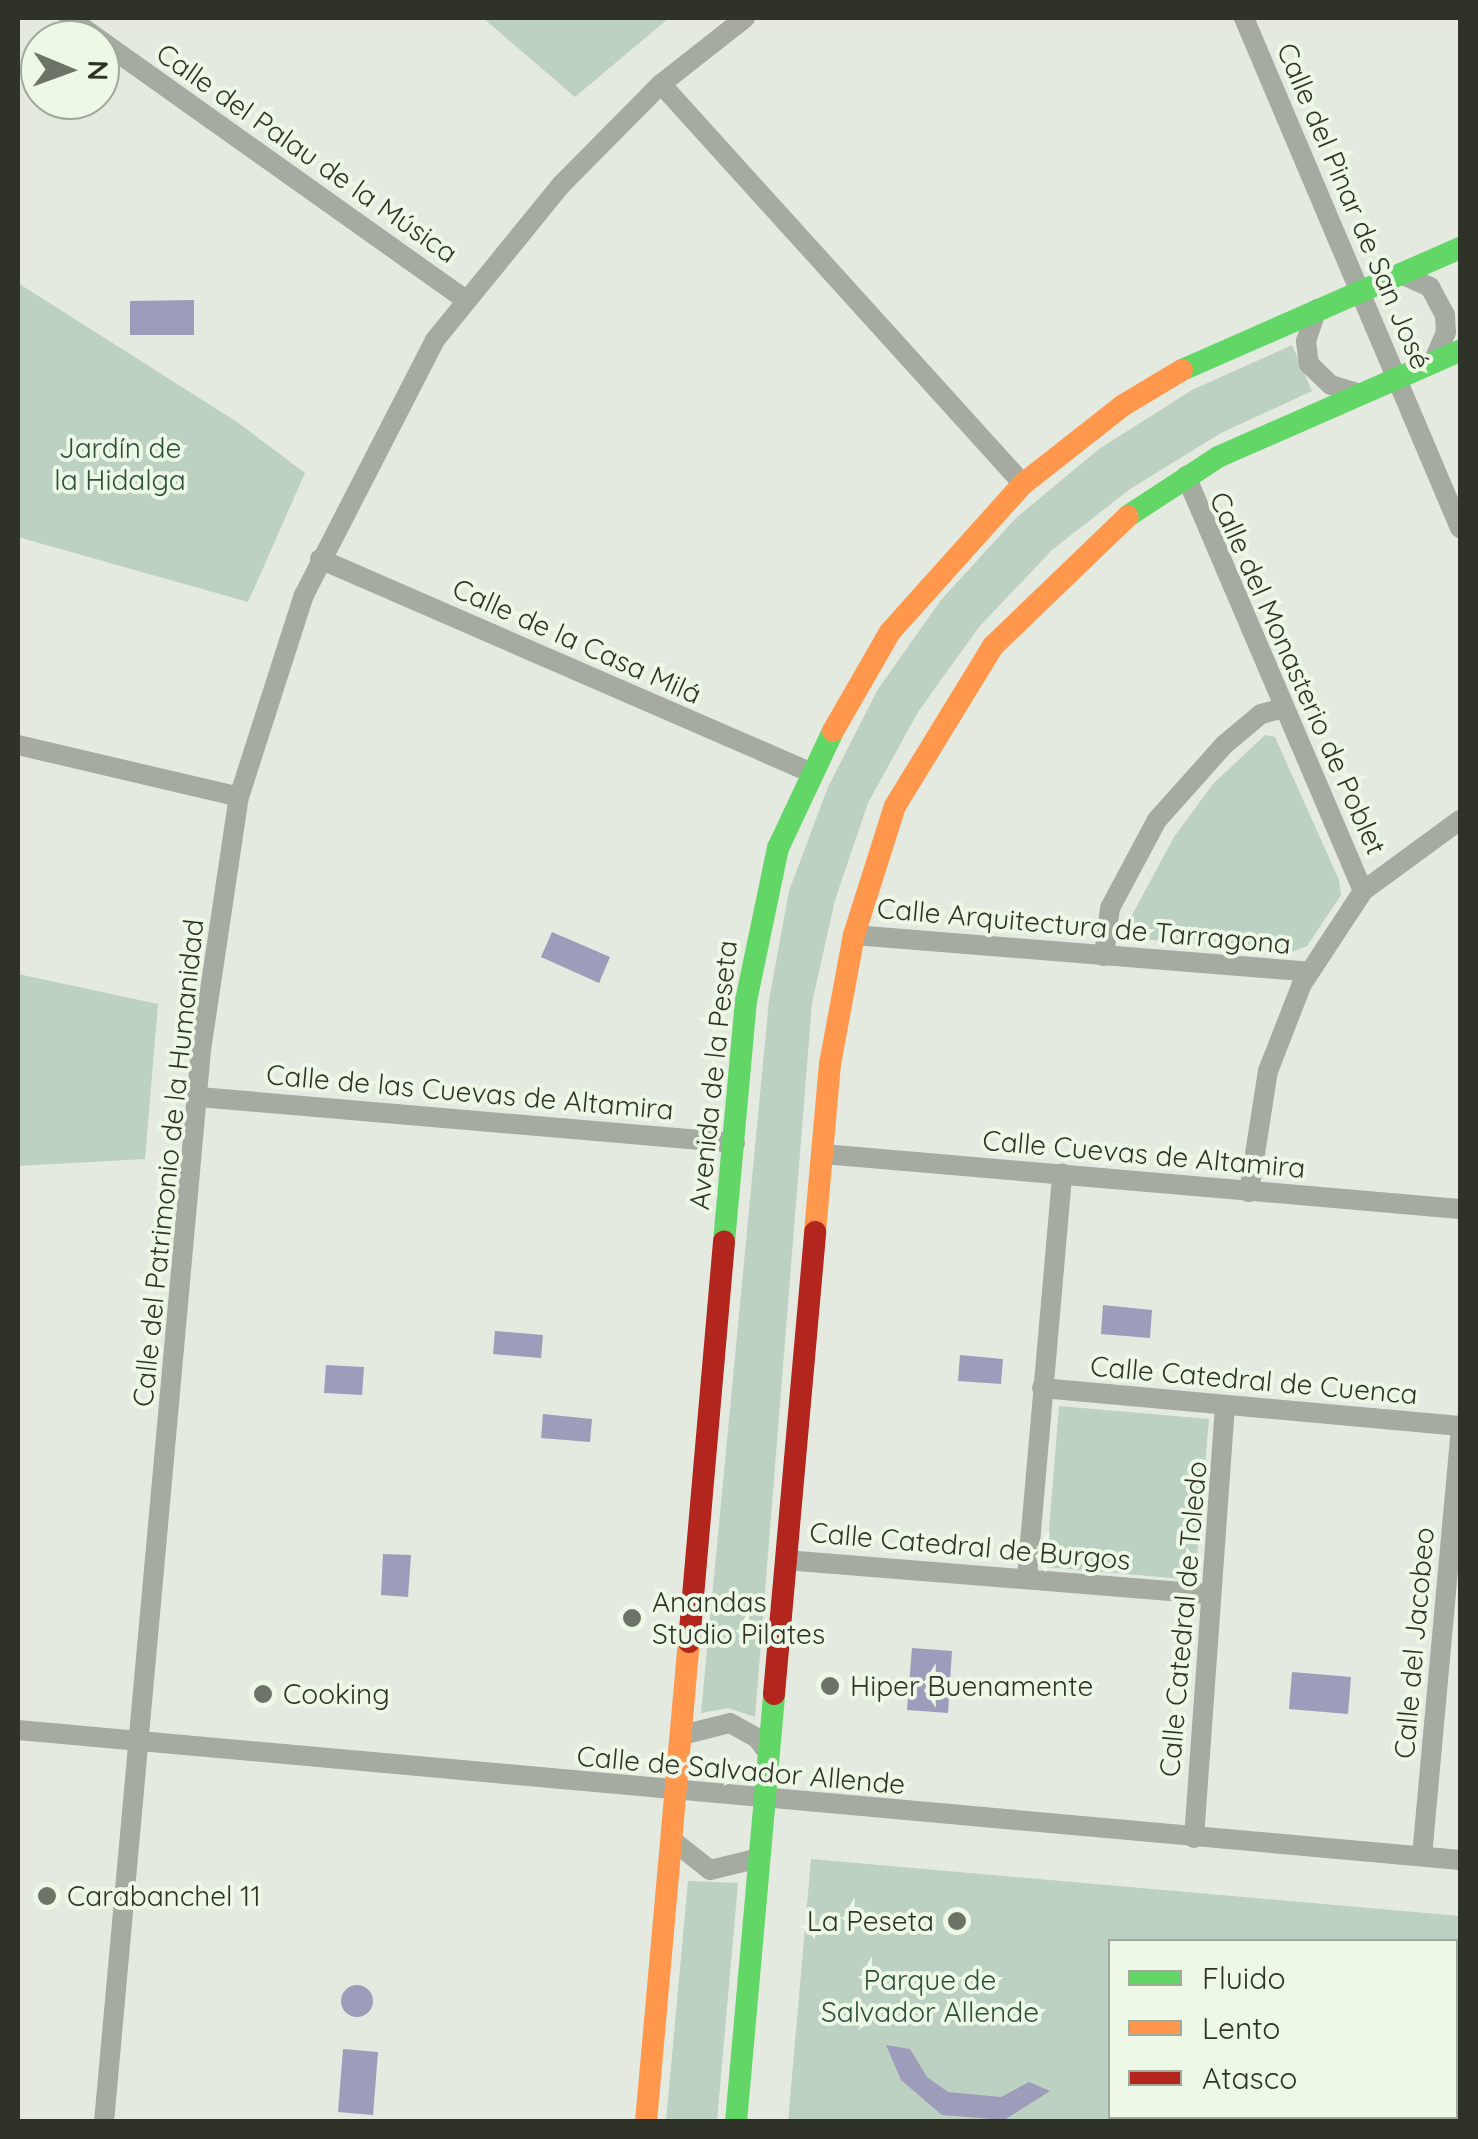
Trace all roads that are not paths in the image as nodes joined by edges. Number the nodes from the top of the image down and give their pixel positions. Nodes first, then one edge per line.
1 (69, 18) edge
2 (744, 18) edge
3 (1244, 18) edge
4 (661, 84) junction
5 (1460, 248) edge
6 (1402, 274) junction
7 (1359, 292) junction
8 (464, 299) junction
9 (1318, 310) junction
10 (1460, 351) edge
11 (1433, 362) junction
12 (1398, 378) junction
13 (1361, 394) junction
14 (1186, 476) junction
15 (1023, 484) junction
16 (1460, 528) edge
17 (320, 559) junction
18 (1284, 708) junction
19 (18, 745) edge
20 (812, 773) junction
21 (239, 797) junction
22 (1460, 820) edge
23 (1363, 891) junction
24 (854, 936) junction
25 (1104, 956) junction
26 (1310, 972) junction
27 (199, 1097) junction
28 (735, 1143) junction
29 (824, 1154) junction
30 (1062, 1174) junction
31 (1249, 1192) junction
32 (1460, 1209) edge
33 (1042, 1388) junction
34 (1225, 1405) junction
35 (1460, 1426) edge
36 (1460, 1436) edge
37 (784, 1560) junction
38 (1028, 1576) junction
39 (1210, 1594) junction
40 (18, 1730) edge
41 (682, 1735) junction
42 (138, 1740) junction
43 (769, 1754) junction
44 (676, 1792) junction
45 (766, 1799) junction
46 (1194, 1838) junction
47 (672, 1840) junction
48 (1422, 1856) junction
49 (760, 1858) junction
50 (1460, 1860) edge
51 (104, 2122) edge
52 (646, 2122) edge
53 (736, 2122) edge

1 - 8 street, Calle del Palau de la Música
2 - 4 street, Calle del Patrimonio de la Humanidad
3 - 7 street, Calle del Pinar de San José
4 - 8 street, Calle del Patrimonio de la Humanidad
4 - 15 street
5 - 6 street, Avenida de la Peseta
6 - 7 street, Avenida de la Peseta
6 - 11 street
7 - 9 street, Avenida de la Peseta
7 - 12 street, Calle del Pinar de San José
8 - 17 street, Calle del Patrimonio de la Humanidad
9 - 13 street
9 - 15 street, Avenida de la Peseta
10 - 11 street
11 - 12 street
12 - 13 street
12 - 16 street, Calle del Pinar de San José
13 - 14 street
14 - 18 street, Calle del Monasterio de Poblet
14 - 24 street
15 - 20 street, Avenida de la Peseta
17 - 20 street, Calle de la Casa Milá
17 - 21 street, Calle del Patrimonio de la Humanidad
18 - 23 street, Calle del Monasterio de Poblet
18 - 25 street
19 - 21 street
20 - 28 street, Avenida de la Peseta
21 - 27 street, Calle del Patrimonio de la Humanidad
22 - 23 street
23 - 26 street
24 - 25 street, Calle Arquitectura de Tarragona
24 - 29 street
25 - 26 street, Calle Arquitectura de Tarragona
26 - 31 street
27 - 28 street, Calle de las Cuevas de Altamira
27 - 42 street, Calle del Patrimonio de la Humanidad
28 - 41 street, Avenida de la Peseta
29 - 30 street, Calle Cuevas de Altamira
29 - 37 street
30 - 31 street, Calle Cuevas de Altamira
30 - 33 street
31 - 32 street, Calle Cuevas de Altamira
33 - 34 street, Calle Catedral de Cuenca
33 - 38 street
34 - 35 street, Calle Catedral de Cuenca
34 - 39 street, Calle Catedral de Toledo
36 - 48 street, Calle del Jacobeo
37 - 38 street, Calle Catedral de Burgos
37 - 43 street
38 - 39 street, Calle Catedral de Burgos
39 - 46 street, Calle Catedral de Toledo
40 - 42 street, Calle de Salvador Allende
41 - 43 street
41 - 44 street, Avenida de la Peseta
42 - 44 street, Calle de Salvador Allende
42 - 51 street, Calle del Patrimonio de la Humanidad
43 - 45 street
44 - 45 street, Calle de Salvador Allende
44 - 47 street, Avenida de la Peseta
45 - 46 street, Calle de Salvador Allende
45 - 49 street
46 - 48 street, Calle de Salvador Allende
47 - 49 street
47 - 52 street, Avenida de la Peseta
48 - 50 street, Calle de Salvador Allende
49 - 53 street

